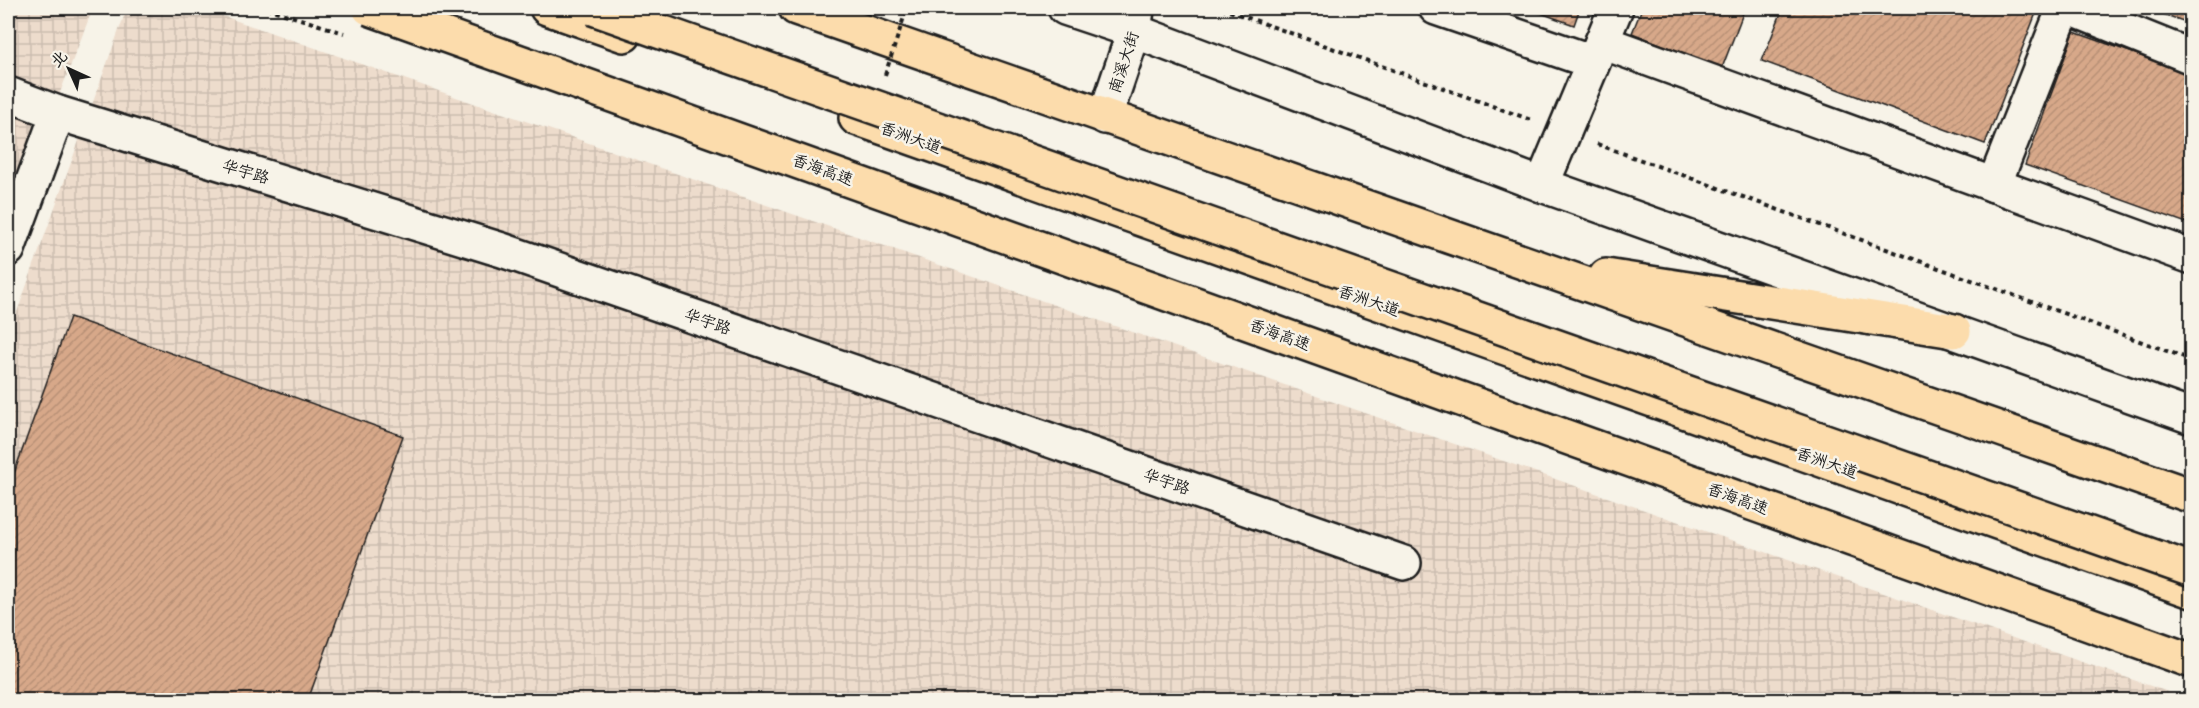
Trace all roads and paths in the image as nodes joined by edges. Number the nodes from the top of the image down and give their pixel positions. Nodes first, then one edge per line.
1 (369, 8) edge
2 (547, 8) edge
3 (593, 8) edge
4 (796, 8) edge
5 (1065, 8) edge
6 (1221, 8) edge
7 (1436, 8) edge
8 (1616, 8) edge
9 (2064, 8) edge
10 (2070, 8) edge
11 (1136, 19) edge
12 (1598, 52) junction
13 (2192, 57) edge
14 (8, 94) edge
15 (58, 113) junction
16 (1105, 117) junction
17 (1564, 132) junction
18 (1542, 185) junction
19 (1994, 185) junction
20 (8, 249) edge
21 (2192, 257) edge
22 (1521, 262) junction
23 (1954, 332) junction
24 (2192, 360) edge
25 (2192, 417) edge
26 (2192, 496) edge
27 (1404, 563) dead end
28 (2192, 570) edge
29 (2192, 591) edge
30 (2192, 661) edge

1 - 30 highway, 香海高速, bridge
2 - 29 highway, 香洲大道
3 - 28 highway, bridge
4 - 16 highway
5 - 11 street
6 - 17 path
7 - 12 street
8 - 12 street
9 - 19 street
10 - 13 street
11 - 16 street, 南溪大街
11 - 18 street
12 - 17 street
12 - 19 street
14 - 15 street, 华宇路
15 - 20 street
15 - 27 street, 华宇路
16 - 22 highway
17 - 18 street
17 - 24 path
18 - 23 street
19 - 21 street
22 - 23 highway
22 - 26 highway
23 - 25 street

